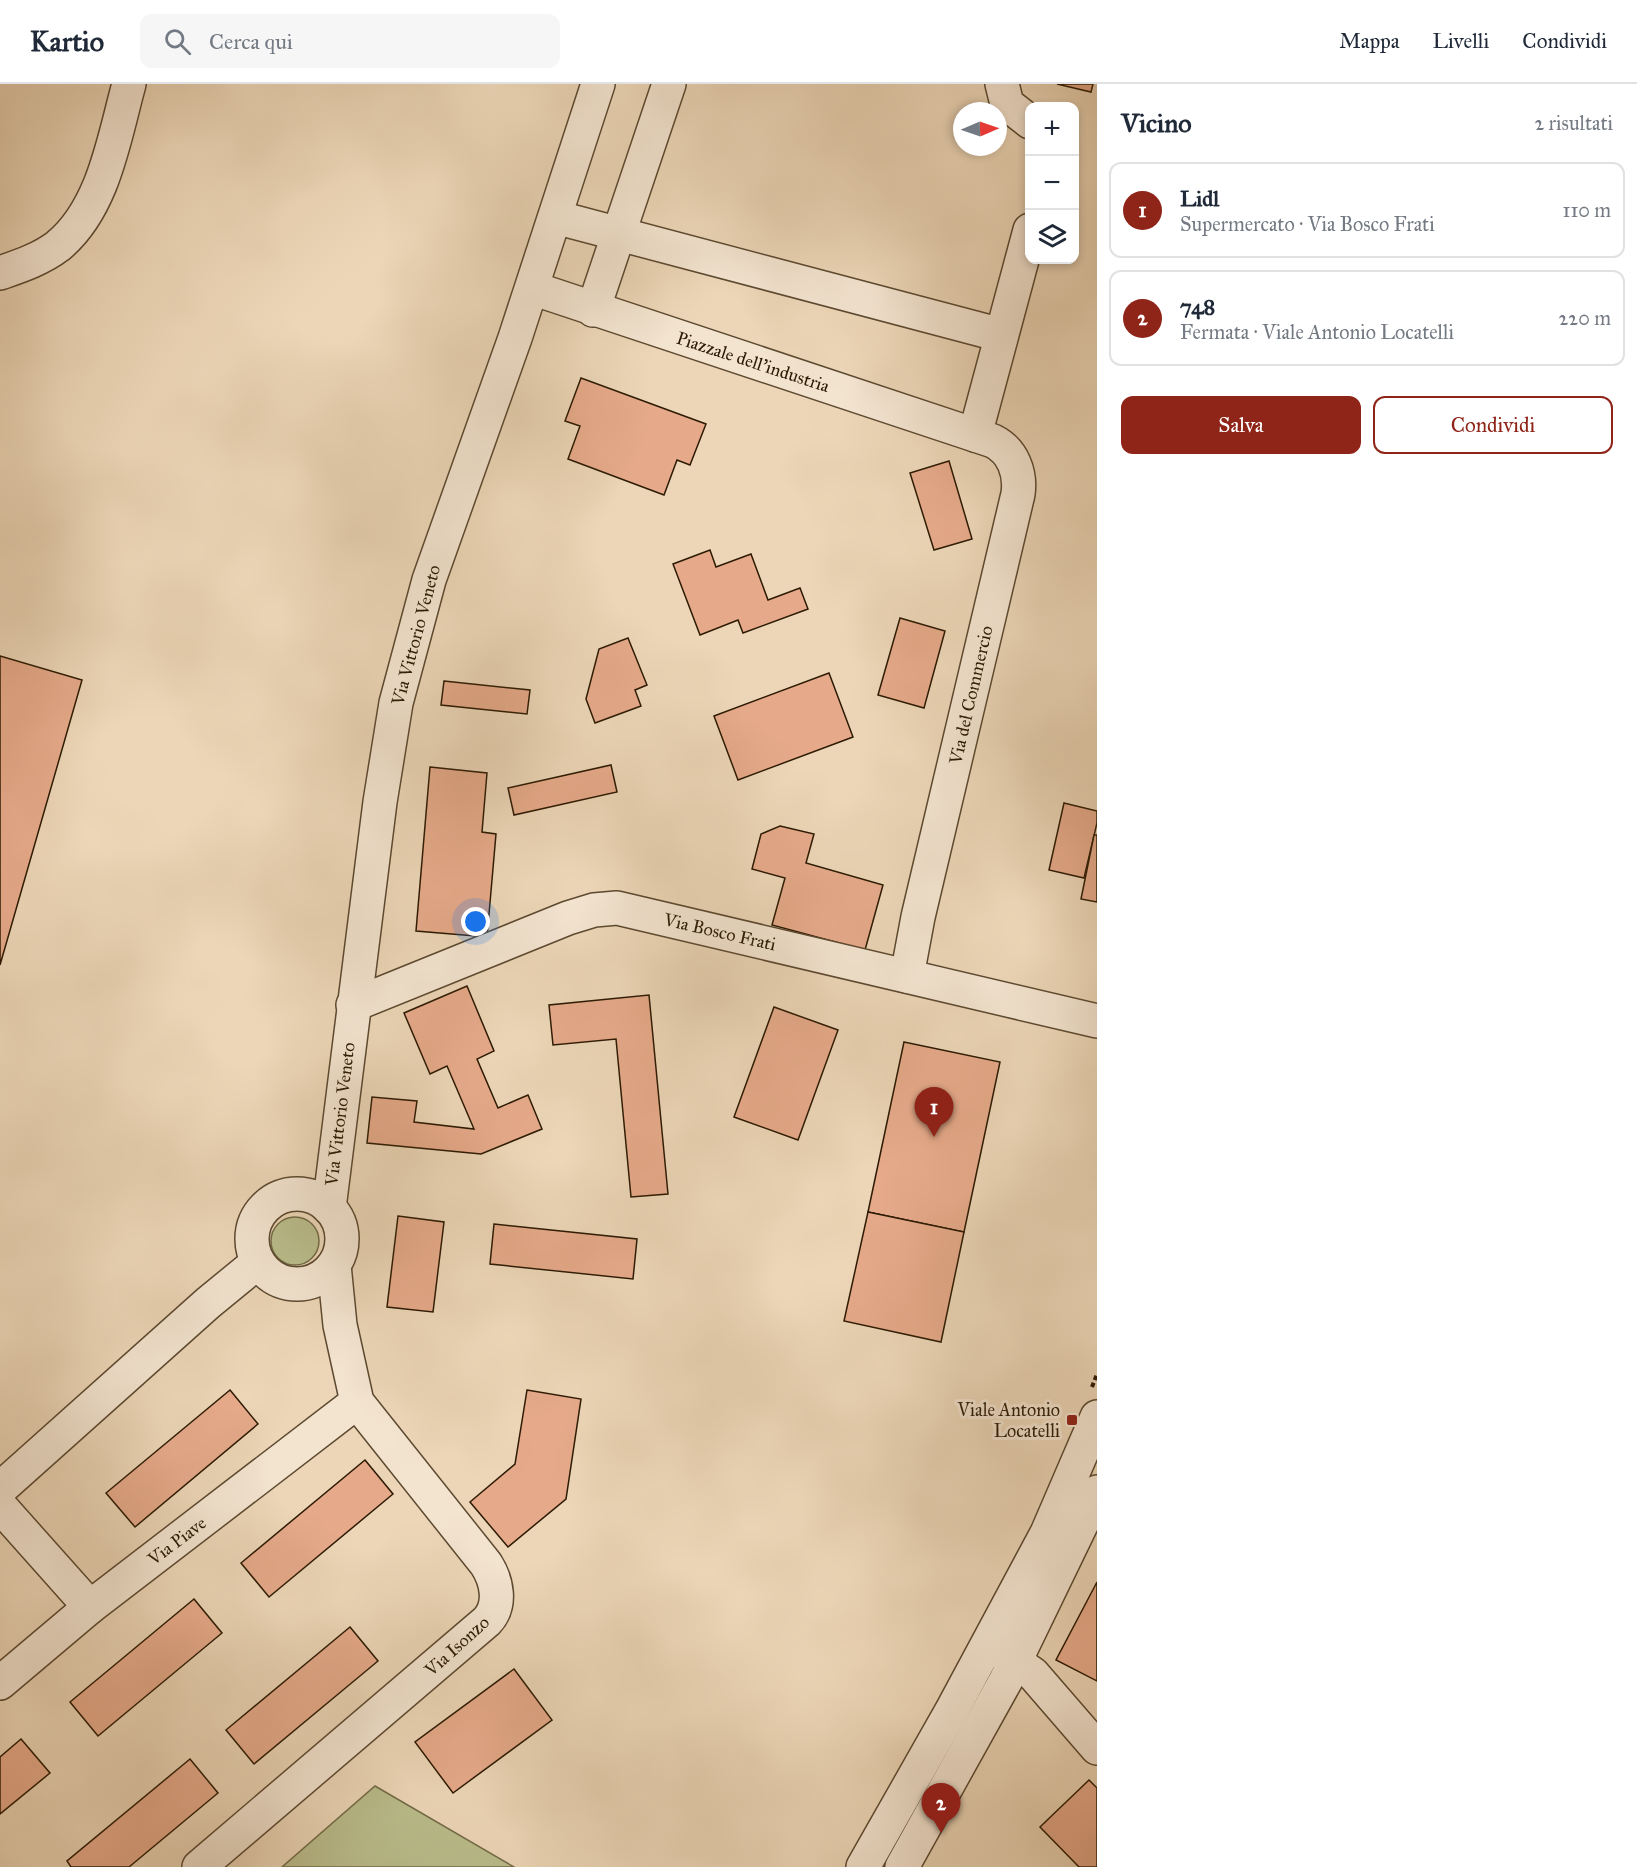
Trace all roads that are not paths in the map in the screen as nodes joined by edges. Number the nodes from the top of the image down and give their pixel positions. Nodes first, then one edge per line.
1 (129, 84) edge
2 (598, 84) edge
3 (669, 84) edge
4 (1002, 84) edge
5 (1025, 119) edge
6 (555, 217) junction
7 (618, 235) junction
8 (1025, 245) edge
9 (0, 273) edge
10 (532, 288) junction
11 (593, 310) junction
12 (1001, 335) junction
13 (975, 435) junction
14 (907, 976) junction
15 (353, 1005) junction
16 (1097, 1021) edge
17 (329, 1208) junction
18 (258, 1262) junction
19 (334, 1265) junction
20 (357, 1402) junction
21 (1097, 1417) edge
22 (0, 1489) edge
23 (1097, 1492) edge
24 (0, 1506) edge
25 (90, 1607) junction
26 (987, 1643) junction
27 (1016, 1661) junction
28 (0, 1683) edge
29 (1097, 1748) edge
30 (199, 1867) edge
31 (863, 1867) edge
32 (902, 1867) edge

1 - 9 street
2 - 6 street, Via Vittorio Veneto
3 - 7 street
4 - 5 street
6 - 7 street
6 - 10 street, Via Vittorio Veneto
7 - 11 street
7 - 12 street
8 - 12 street
10 - 11 street, Piazzale dell'industria
10 - 15 street, Via Vittorio Veneto
11 - 13 street, Piazzale dell'industria
12 - 13 street
13 - 14 street, Via del Commercio
14 - 15 street, Via Bosco Frati
14 - 16 street, Via Bosco Frati
15 - 17 street, Via Vittorio Veneto
17 - 18 street
17 - 19 street
18 - 19 street
18 - 22 street
19 - 20 street, Via Isonzo
20 - 25 street, Via Piave
20 - 30 street, Via Isonzo
21 - 26 street
23 - 27 street
24 - 25 street
25 - 28 street, Via Piave
26 - 27 street
26 - 31 street
27 - 29 street
27 - 32 street

